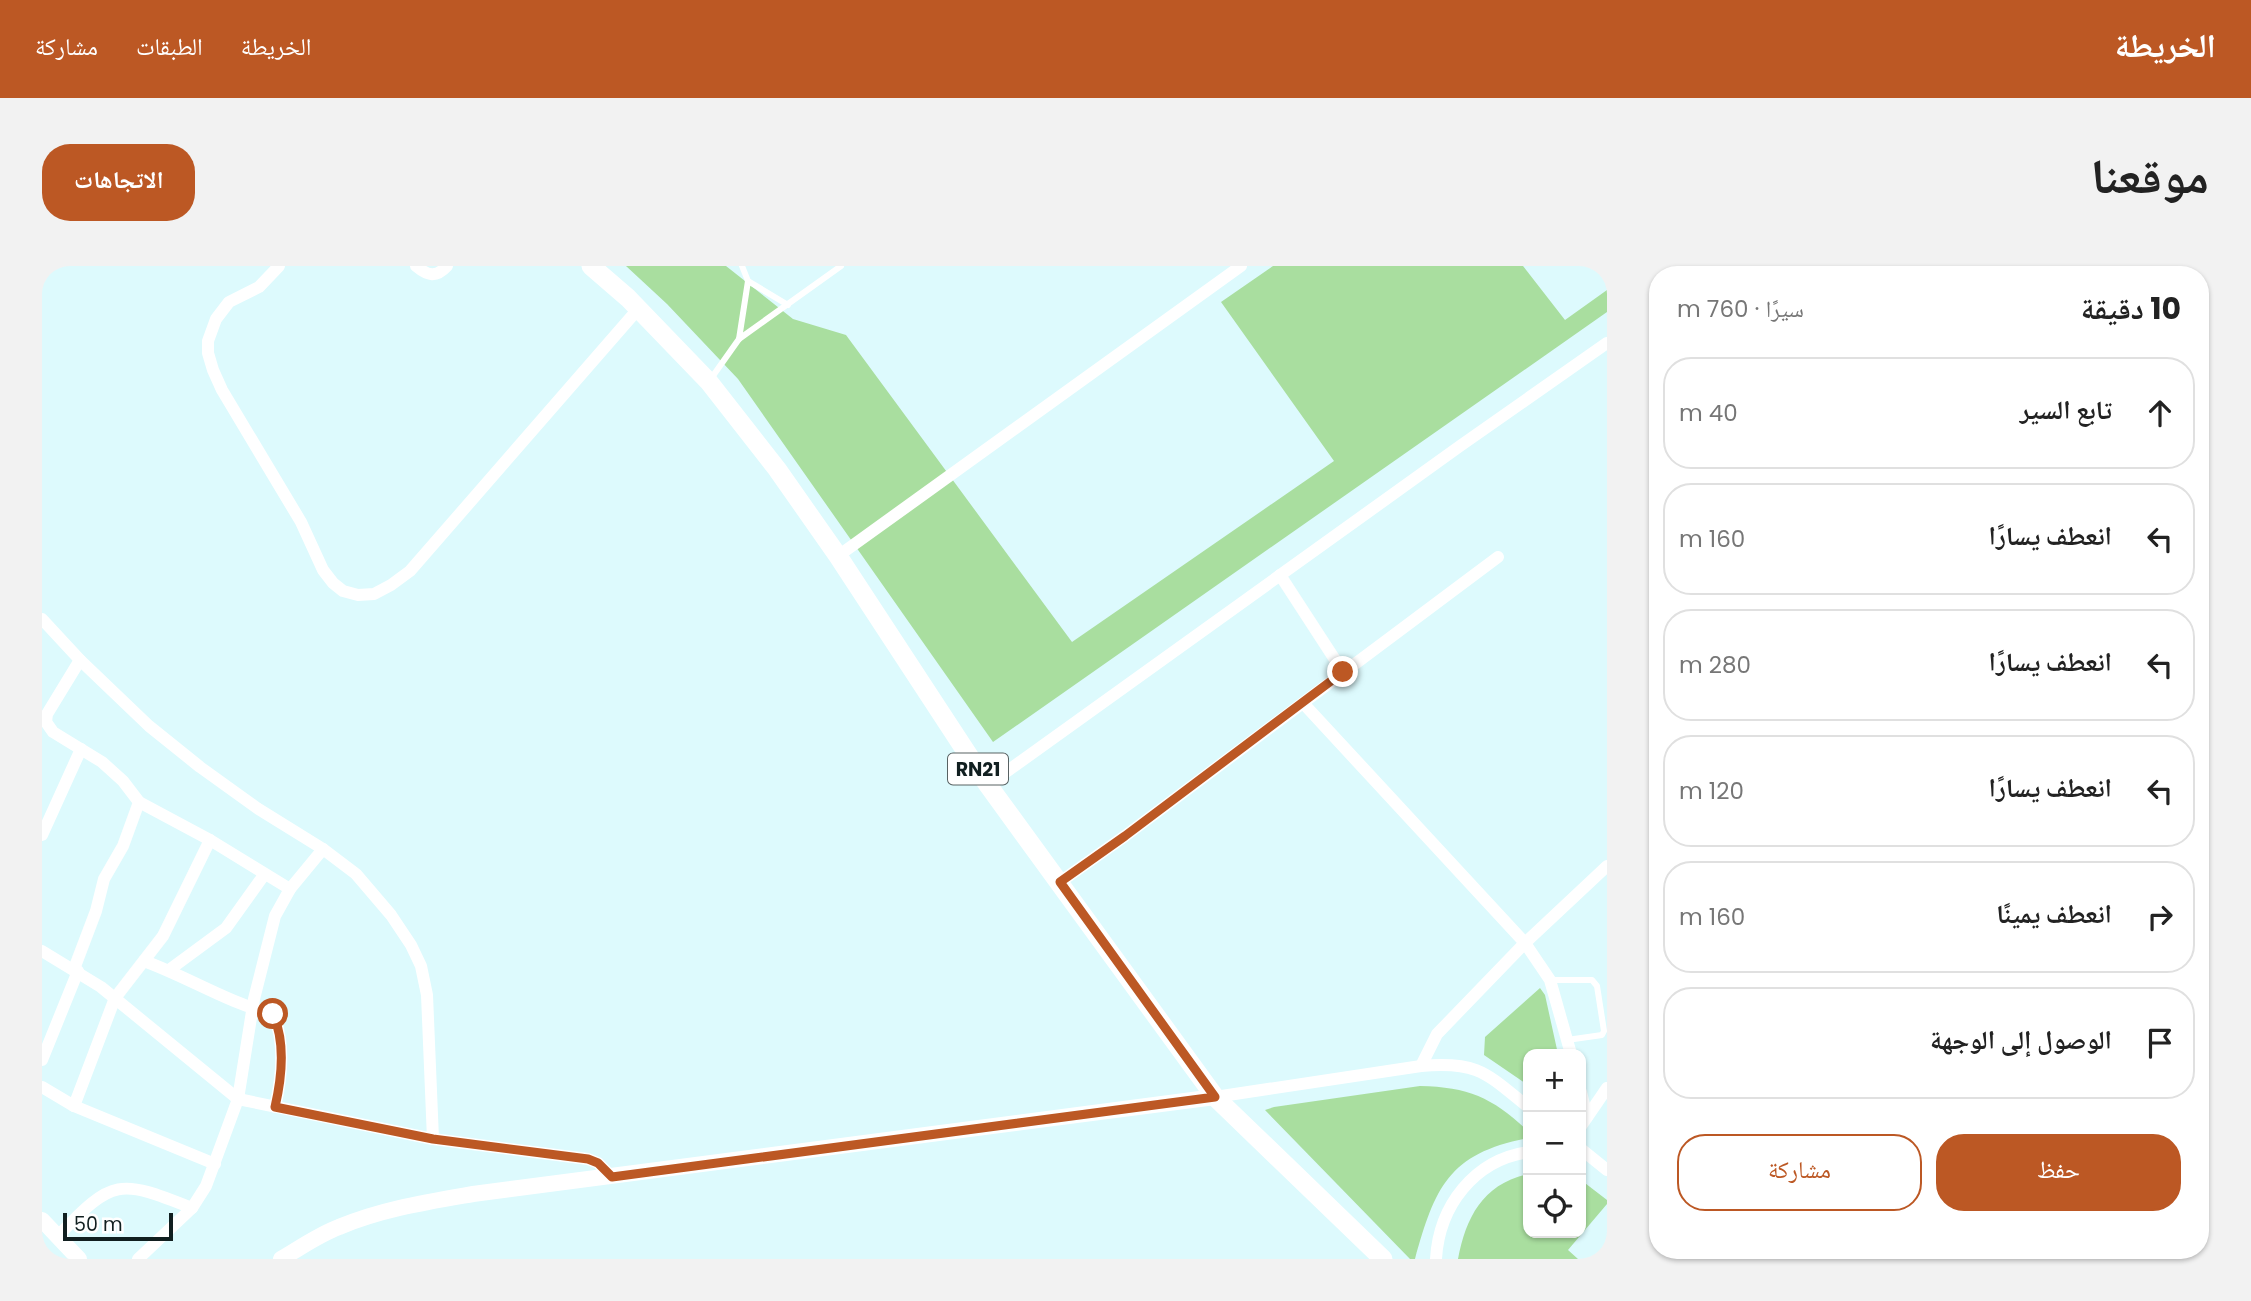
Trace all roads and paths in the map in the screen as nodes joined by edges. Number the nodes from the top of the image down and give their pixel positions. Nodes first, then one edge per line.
1 (279, 266) edge
2 (416, 266) edge
3 (447, 266) edge
4 (591, 266) edge
5 (742, 266) edge
6 (841, 266) edge
7 (1241, 266) edge
8 (748, 281) junction
9 (788, 305) junction
10 (639, 308) junction
11 (738, 340) junction
12 (1607, 343) edge
13 (709, 382) junction
14 (838, 556) junction
15 (1497, 557) dead end
16 (1280, 575) junction
17 (42, 619) edge
18 (80, 660) junction
19 (1343, 672) junction
20 (1303, 703) junction
21 (44, 714) edge
22 (81, 749) junction
23 (988, 785) junction
24 (139, 802) junction
25 (42, 835) edge
26 (210, 840) junction
27 (323, 849) junction
28 (1607, 866) edge
29 (264, 874) junction
30 (1060, 882) junction
31 (290, 889) junction
32 (1525, 943) junction
33 (42, 951) edge
34 (144, 961) junction
35 (76, 970) junction
36 (169, 970) junction
37 (1550, 980) junction
38 (115, 998) junction
39 (252, 1009) junction
40 (1567, 1040) junction
41 (1570, 1049) edge
42 (43, 1053) edge
43 (1421, 1066) junction
44 (42, 1088) edge
45 (1607, 1088) edge
46 (1215, 1097) junction
47 (238, 1099) junction
48 (1523, 1103) edge
49 (74, 1106) junction
50 (275, 1107) junction
51 (1586, 1118) edge
52 (433, 1139) junction
53 (1523, 1153) edge
54 (1586, 1153) edge
55 (1586, 1160) edge
56 (215, 1164) junction
57 (1607, 1170) edge
58 (612, 1177) junction
59 (192, 1208) junction
60 (42, 1220) edge
61 (58, 1236) junction
62 (286, 1257) edge
63 (76, 1258) edge
64 (138, 1259) edge
65 (1383, 1259) edge
66 (1436, 1259) edge

1 - 10 street
2 - 3 street
4 - 10 main road, RN21
5 - 8 lane
6 - 9 lane
7 - 14 street
8 - 9 lane
8 - 11 lane
9 - 11 lane
10 - 13 main road, RN21
11 - 13 lane
12 - 16 street
13 - 14 main road, RN21
14 - 23 main road, RN21
15 - 19 street
16 - 19 street
16 - 23 street
17 - 18 street
18 - 21 street
18 - 27 street
19 - 20 street
20 - 30 street
20 - 32 street
21 - 22 street
22 - 24 street
22 - 25 street
23 - 30 main road, RN21
24 - 26 street
24 - 35 street
26 - 29 street
26 - 34 street
27 - 31 street
27 - 52 street
28 - 32 street
29 - 31 street
29 - 36 street
30 - 46 main road, RN21
31 - 39 street
32 - 37 street
32 - 43 street
33 - 35 street
34 - 36 street
34 - 38 street
35 - 38 street
35 - 42 street
36 - 39 street
37 - 40 street
37 - 40 lane
38 - 47 street
38 - 49 street
39 - 47 street
39 - 50 street
40 - 41 street
43 - 46 street
43 - 48 street
44 - 49 street
45 - 51 street
46 - 58 main road
46 - 65 main road, RN21
47 - 50 street
47 - 56 street
49 - 56 street
50 - 52 street
52 - 58 street
53 - 66 street
54 - 57 street
55 - 57 street
56 - 59 street
58 - 62 main road
59 - 61 street
59 - 64 street
60 - 61 main road
61 - 63 main road

